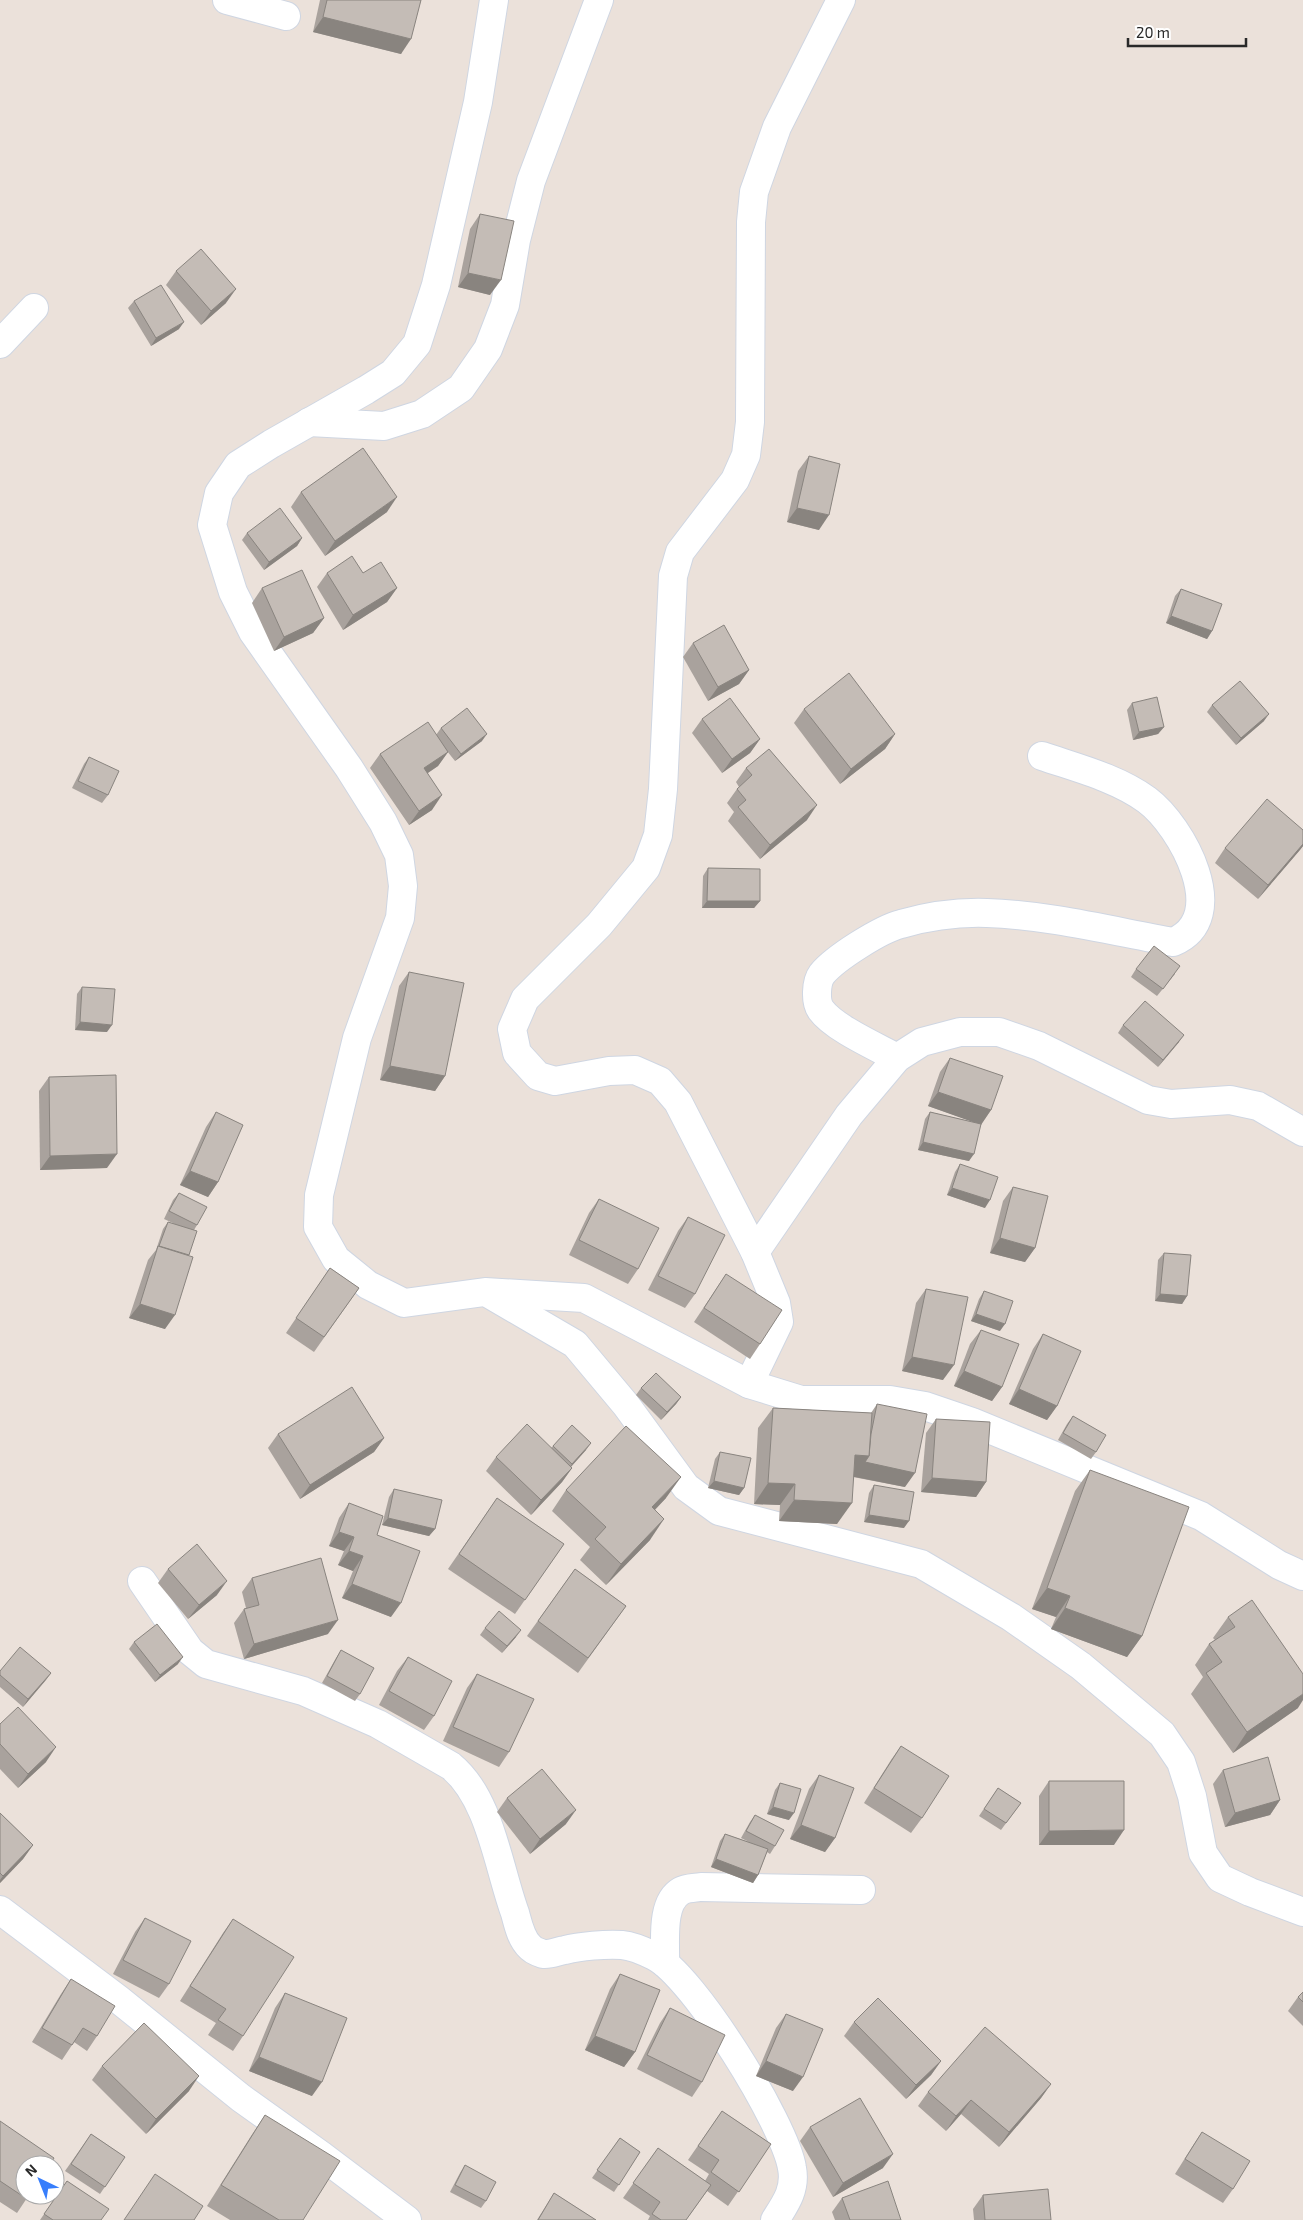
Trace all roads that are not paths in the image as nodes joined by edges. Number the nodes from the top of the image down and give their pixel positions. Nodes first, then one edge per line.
1 (227, 0) edge
2 (494, 0) edge
3 (598, 0) edge
4 (841, 0) edge
5 (286, 16) dead end
6 (34, 308) dead end
7 (0, 344) edge
8 (309, 422) junction
9 (1042, 756) dead end
10 (897, 1058) junction
11 (1303, 1132) edge
12 (756, 1252) junction
13 (485, 1292) junction
14 (749, 1384) junction
15 (1303, 1576) edge
16 (142, 1581) dead end
17 (861, 1890) dead end
18 (0, 1910) edge
19 (1303, 1912) edge
20 (666, 1963) junction
21 (407, 2220) edge
22 (775, 2220) edge

1 - 5 street
2 - 8 street
3 - 8 street
4 - 12 street
6 - 7 street
8 - 13 street
9 - 10 street
10 - 11 street
10 - 12 street
12 - 14 street
13 - 14 street
13 - 19 street
14 - 15 street
16 - 20 street
17 - 20 street
18 - 21 street
20 - 22 street

